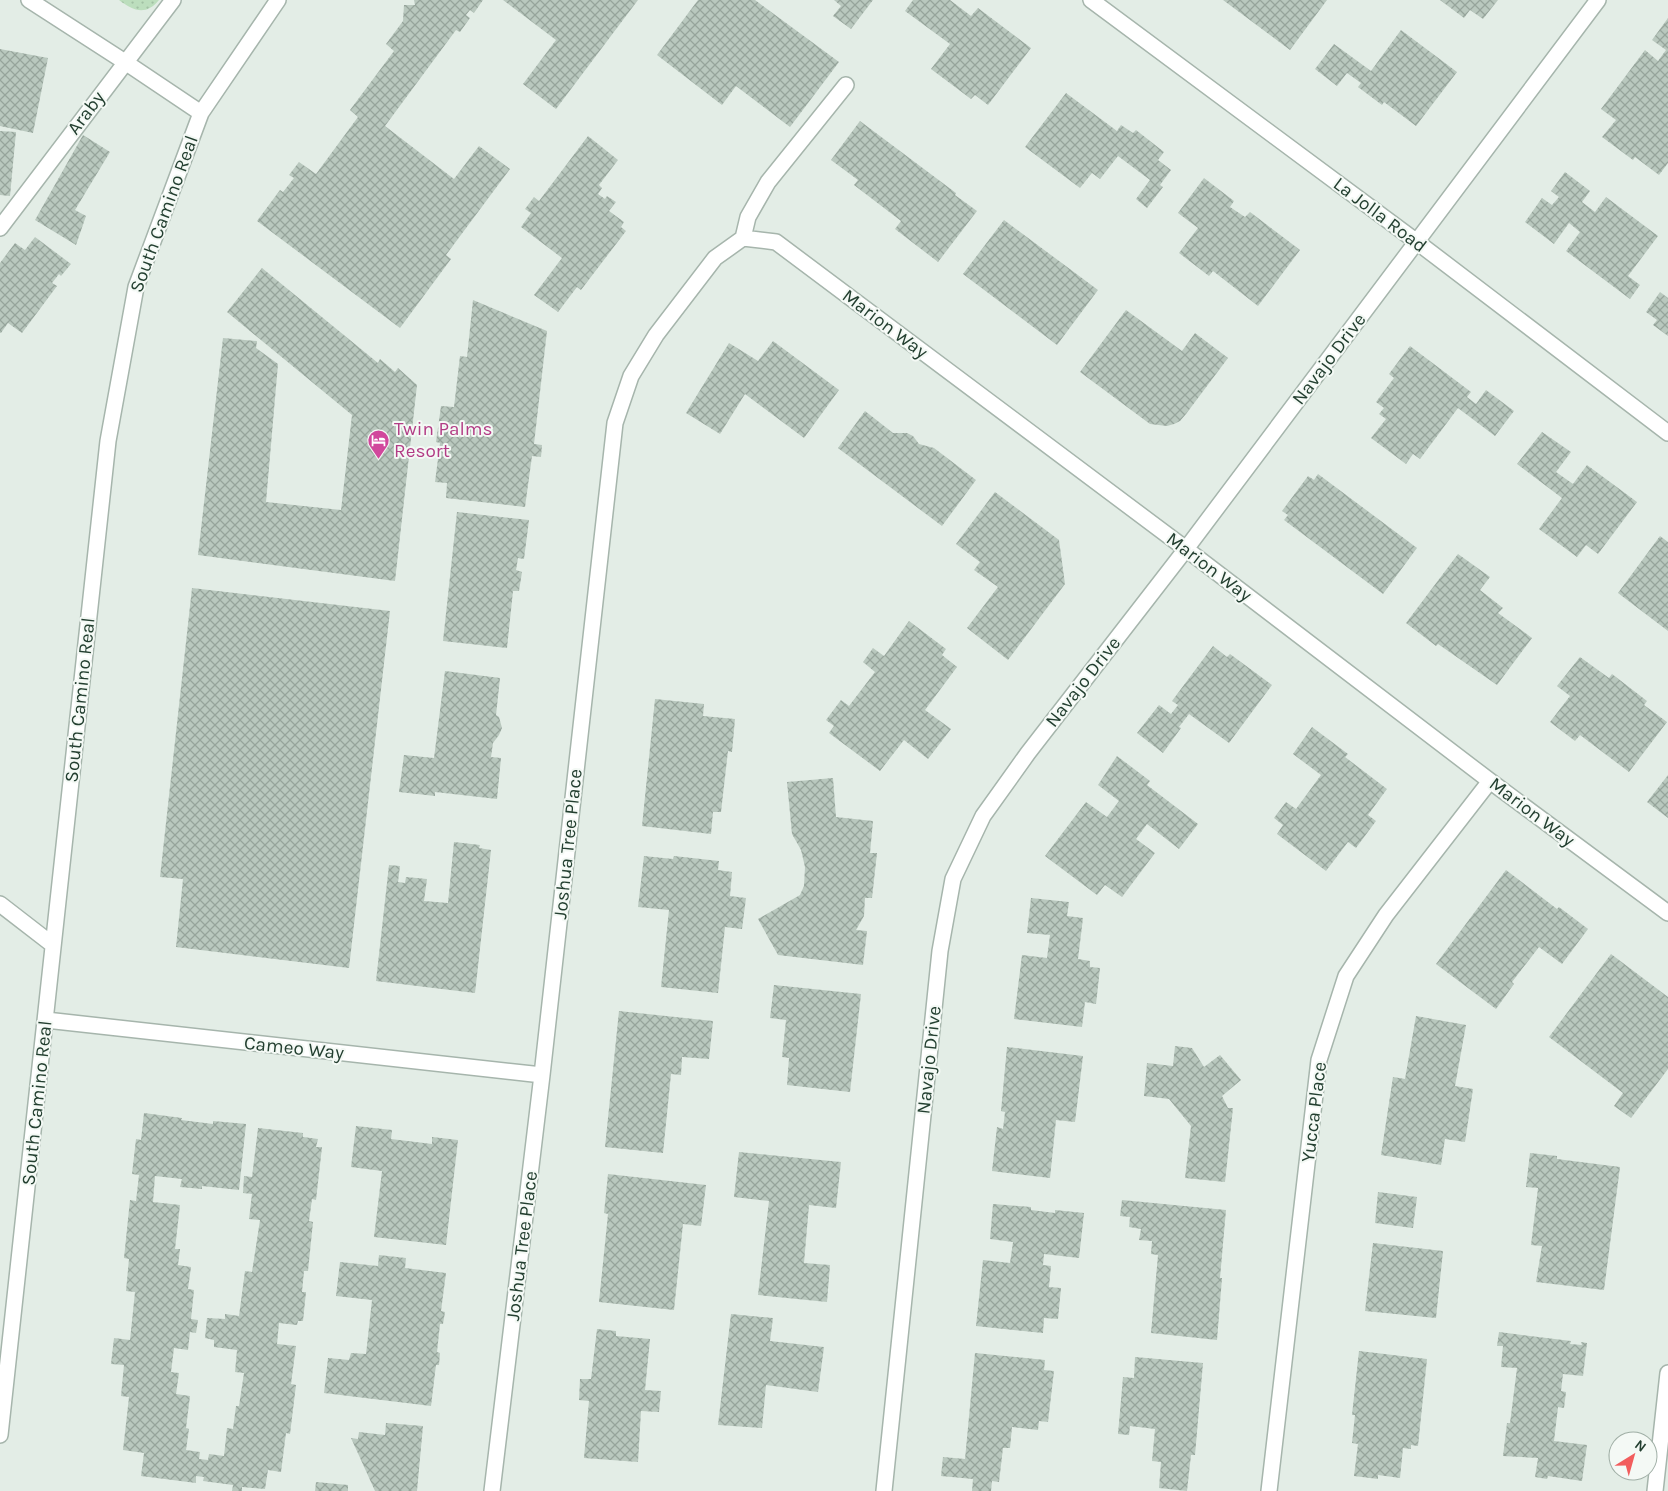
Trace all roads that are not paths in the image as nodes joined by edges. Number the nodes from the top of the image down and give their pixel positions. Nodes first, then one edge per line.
1 (29, 0) edge
2 (173, 0) edge
3 (278, 0) edge
4 (1091, 0) edge
5 (1598, 0) edge
6 (125, 62) junction
7 (846, 85) dead end
8 (201, 113) junction
9 (0, 228) edge
10 (743, 238) junction
11 (1417, 242) junction
12 (1668, 433) edge
13 (1186, 549) junction
14 (1490, 781) junction
15 (0, 904) edge
16 (1668, 913) edge
17 (53, 945) junction
18 (46, 1020) junction
19 (542, 1076) junction
20 (1668, 1373) edge
21 (0, 1435) edge
22 (492, 1491) edge
23 (884, 1491) edge
24 (1269, 1491) edge
25 (1655, 1491) edge

1 - 6 street
2 - 6 street, Araby
3 - 8 street, South Camino Real
4 - 11 street, La Jolla Road
5 - 11 street, Navajo Drive
6 - 8 street
6 - 9 street, Araby
7 - 10 street
8 - 17 street, South Camino Real
10 - 13 street, Marion Way
10 - 19 street, Joshua Tree Place
11 - 12 street, La Jolla Road
11 - 13 street, Navajo Drive
13 - 14 street, Marion Way
13 - 23 street, Navajo Drive
14 - 16 street, Marion Way
14 - 24 street, Yucca Place
15 - 17 street
17 - 18 street, South Camino Real
18 - 19 street, Cameo Way
18 - 21 street, South Camino Real
19 - 22 street, Joshua Tree Place
20 - 25 street

